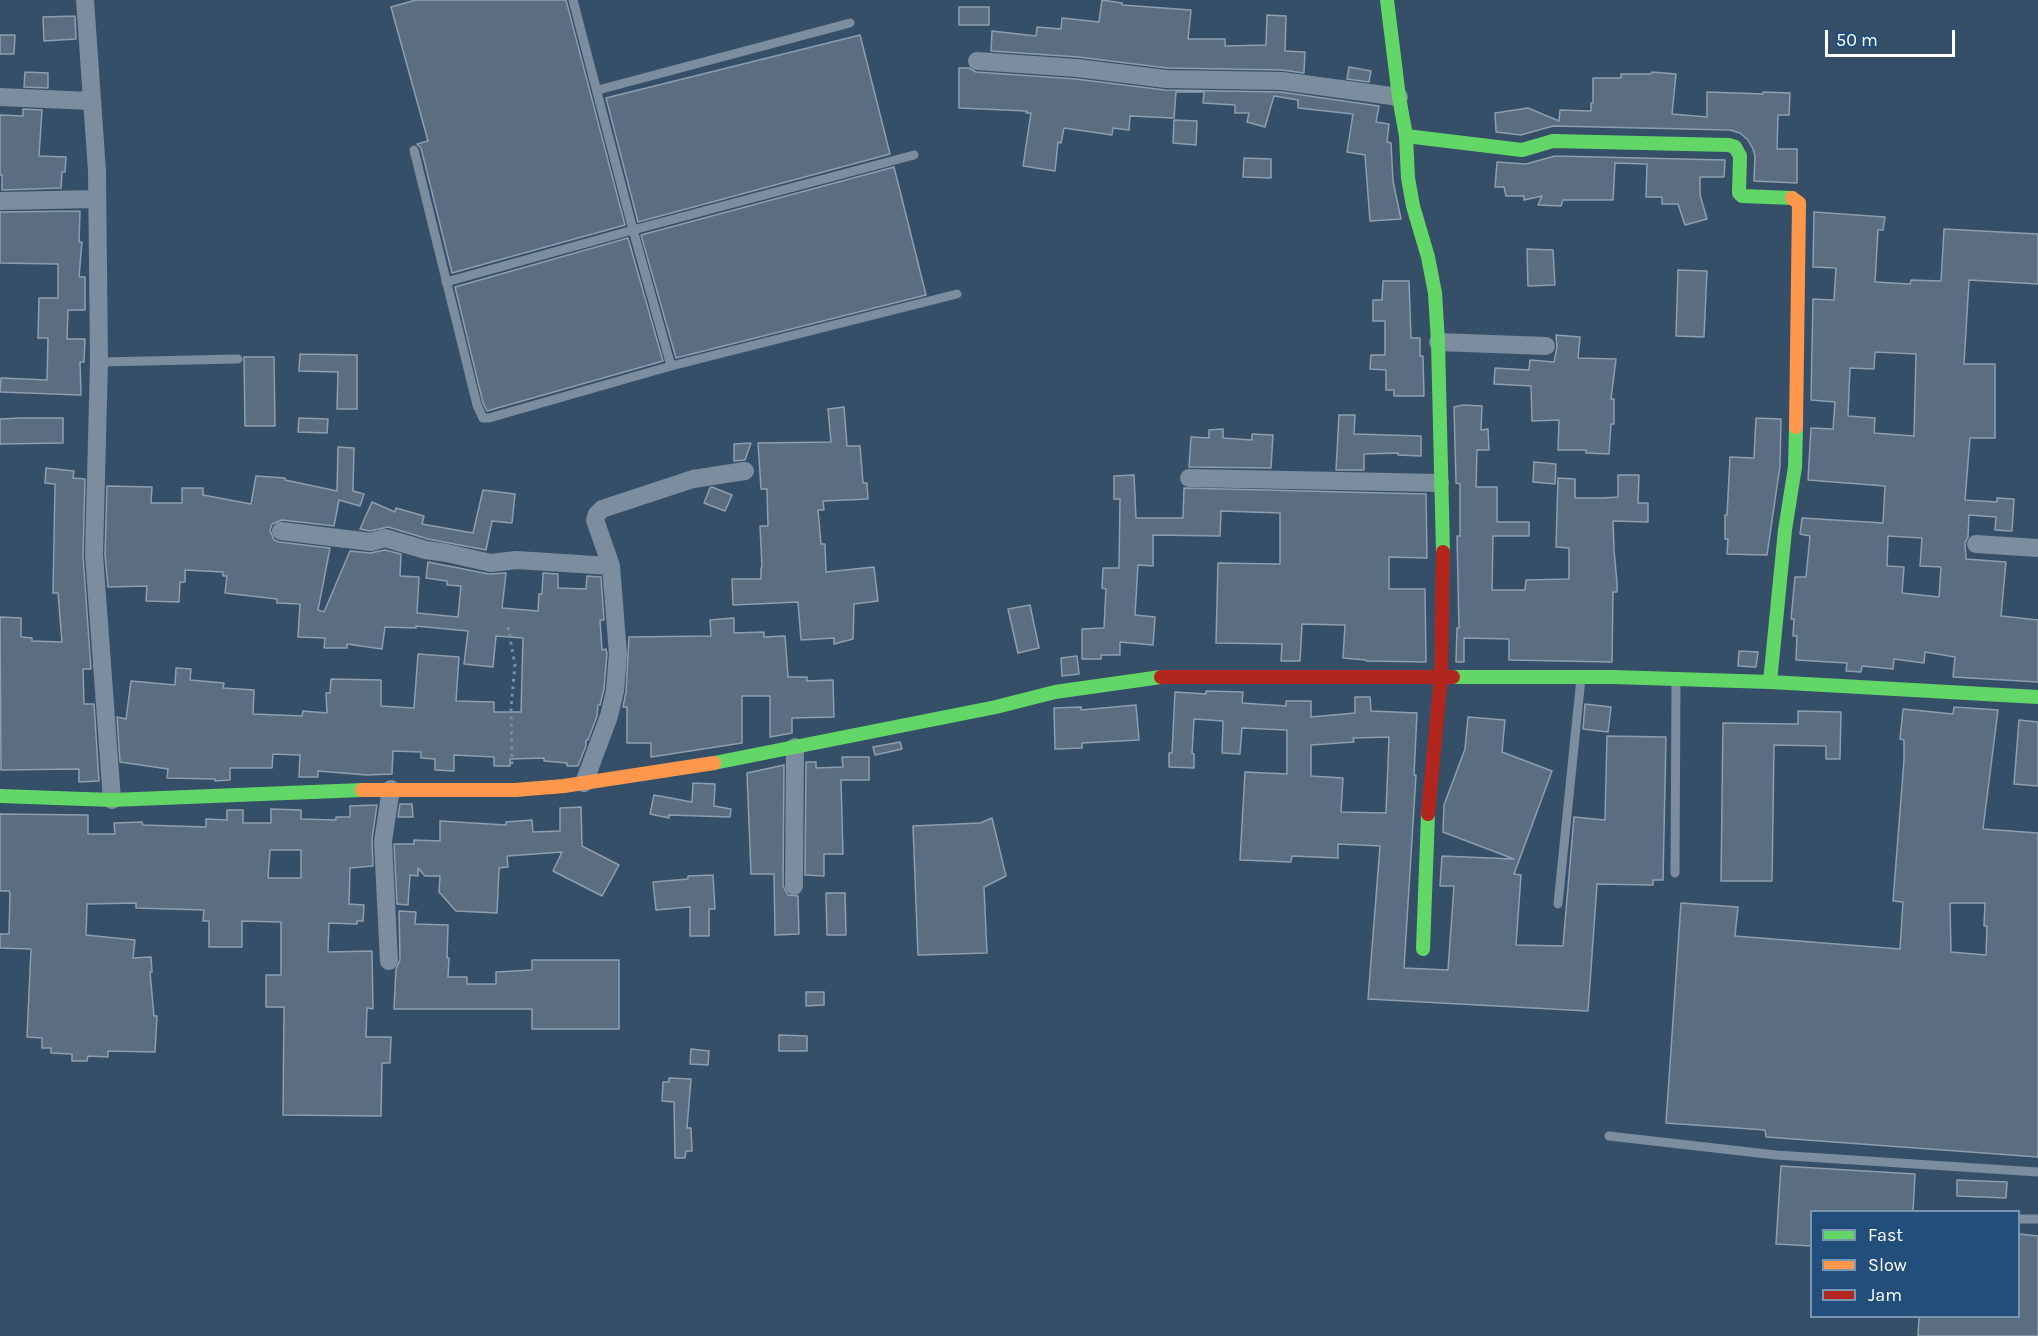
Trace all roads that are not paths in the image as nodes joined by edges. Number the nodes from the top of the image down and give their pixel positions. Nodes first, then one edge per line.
1 (85, 0) edge
2 (573, 0) edge
3 (1387, 0) edge
4 (850, 23) dead end
5 (977, 61) dead end
6 (598, 90) junction
7 (0, 97) edge
8 (1399, 97) junction
9 (91, 101) junction
10 (1406, 136) junction
11 (414, 150) dead end
12 (914, 155) dead end
13 (97, 199) junction
14 (0, 201) edge
15 (633, 230) junction
16 (446, 282) junction
17 (957, 294) dead end
18 (1438, 342) junction
19 (1546, 346) dead end
20 (238, 359) dead end
21 (99, 362) junction
22 (671, 366) junction
23 (746, 471) dead end
24 (1189, 478) dead end
25 (1440, 483) junction
26 (281, 531) dead end
27 (1976, 544) dead end
28 (2038, 548) edge
29 (611, 566) junction
30 (1441, 676) junction
31 (1581, 678) junction
32 (1676, 680) junction
33 (1770, 682) junction
34 (2038, 697) edge
35 (795, 747) junction
36 (585, 783) junction
37 (391, 789) junction
38 (0, 796) edge
39 (112, 800) junction
40 (1675, 873) dead end
41 (794, 886) dead end
42 (1558, 904) dead end
43 (1423, 949) dead end
44 (389, 961) dead end
45 (1609, 1136) dead end
46 (2038, 1172) edge
47 (2020, 1219) edge
48 (2038, 1219) edge

1 - 9 street
2 - 6 lane
3 - 8 street
4 - 6 lane
5 - 8 street
6 - 15 lane
7 - 9 street
8 - 10 street
9 - 13 street
10 - 18 street
10 - 33 street
11 - 16 lane
12 - 15 lane
13 - 14 street
13 - 21 street
15 - 16 lane
15 - 22 lane
16 - 22 lane
17 - 22 lane
18 - 19 street
18 - 25 street
20 - 21 lane
21 - 39 street
23 - 29 street
24 - 25 street
25 - 30 street
26 - 29 street
27 - 28 street
29 - 36 street
30 - 31 street
30 - 35 street
30 - 43 street
31 - 32 street
31 - 42 lane
32 - 33 street
32 - 40 lane
33 - 34 street
35 - 36 street
35 - 41 street
36 - 37 street
37 - 39 street
37 - 44 street
38 - 39 street
45 - 46 lane
47 - 48 lane

